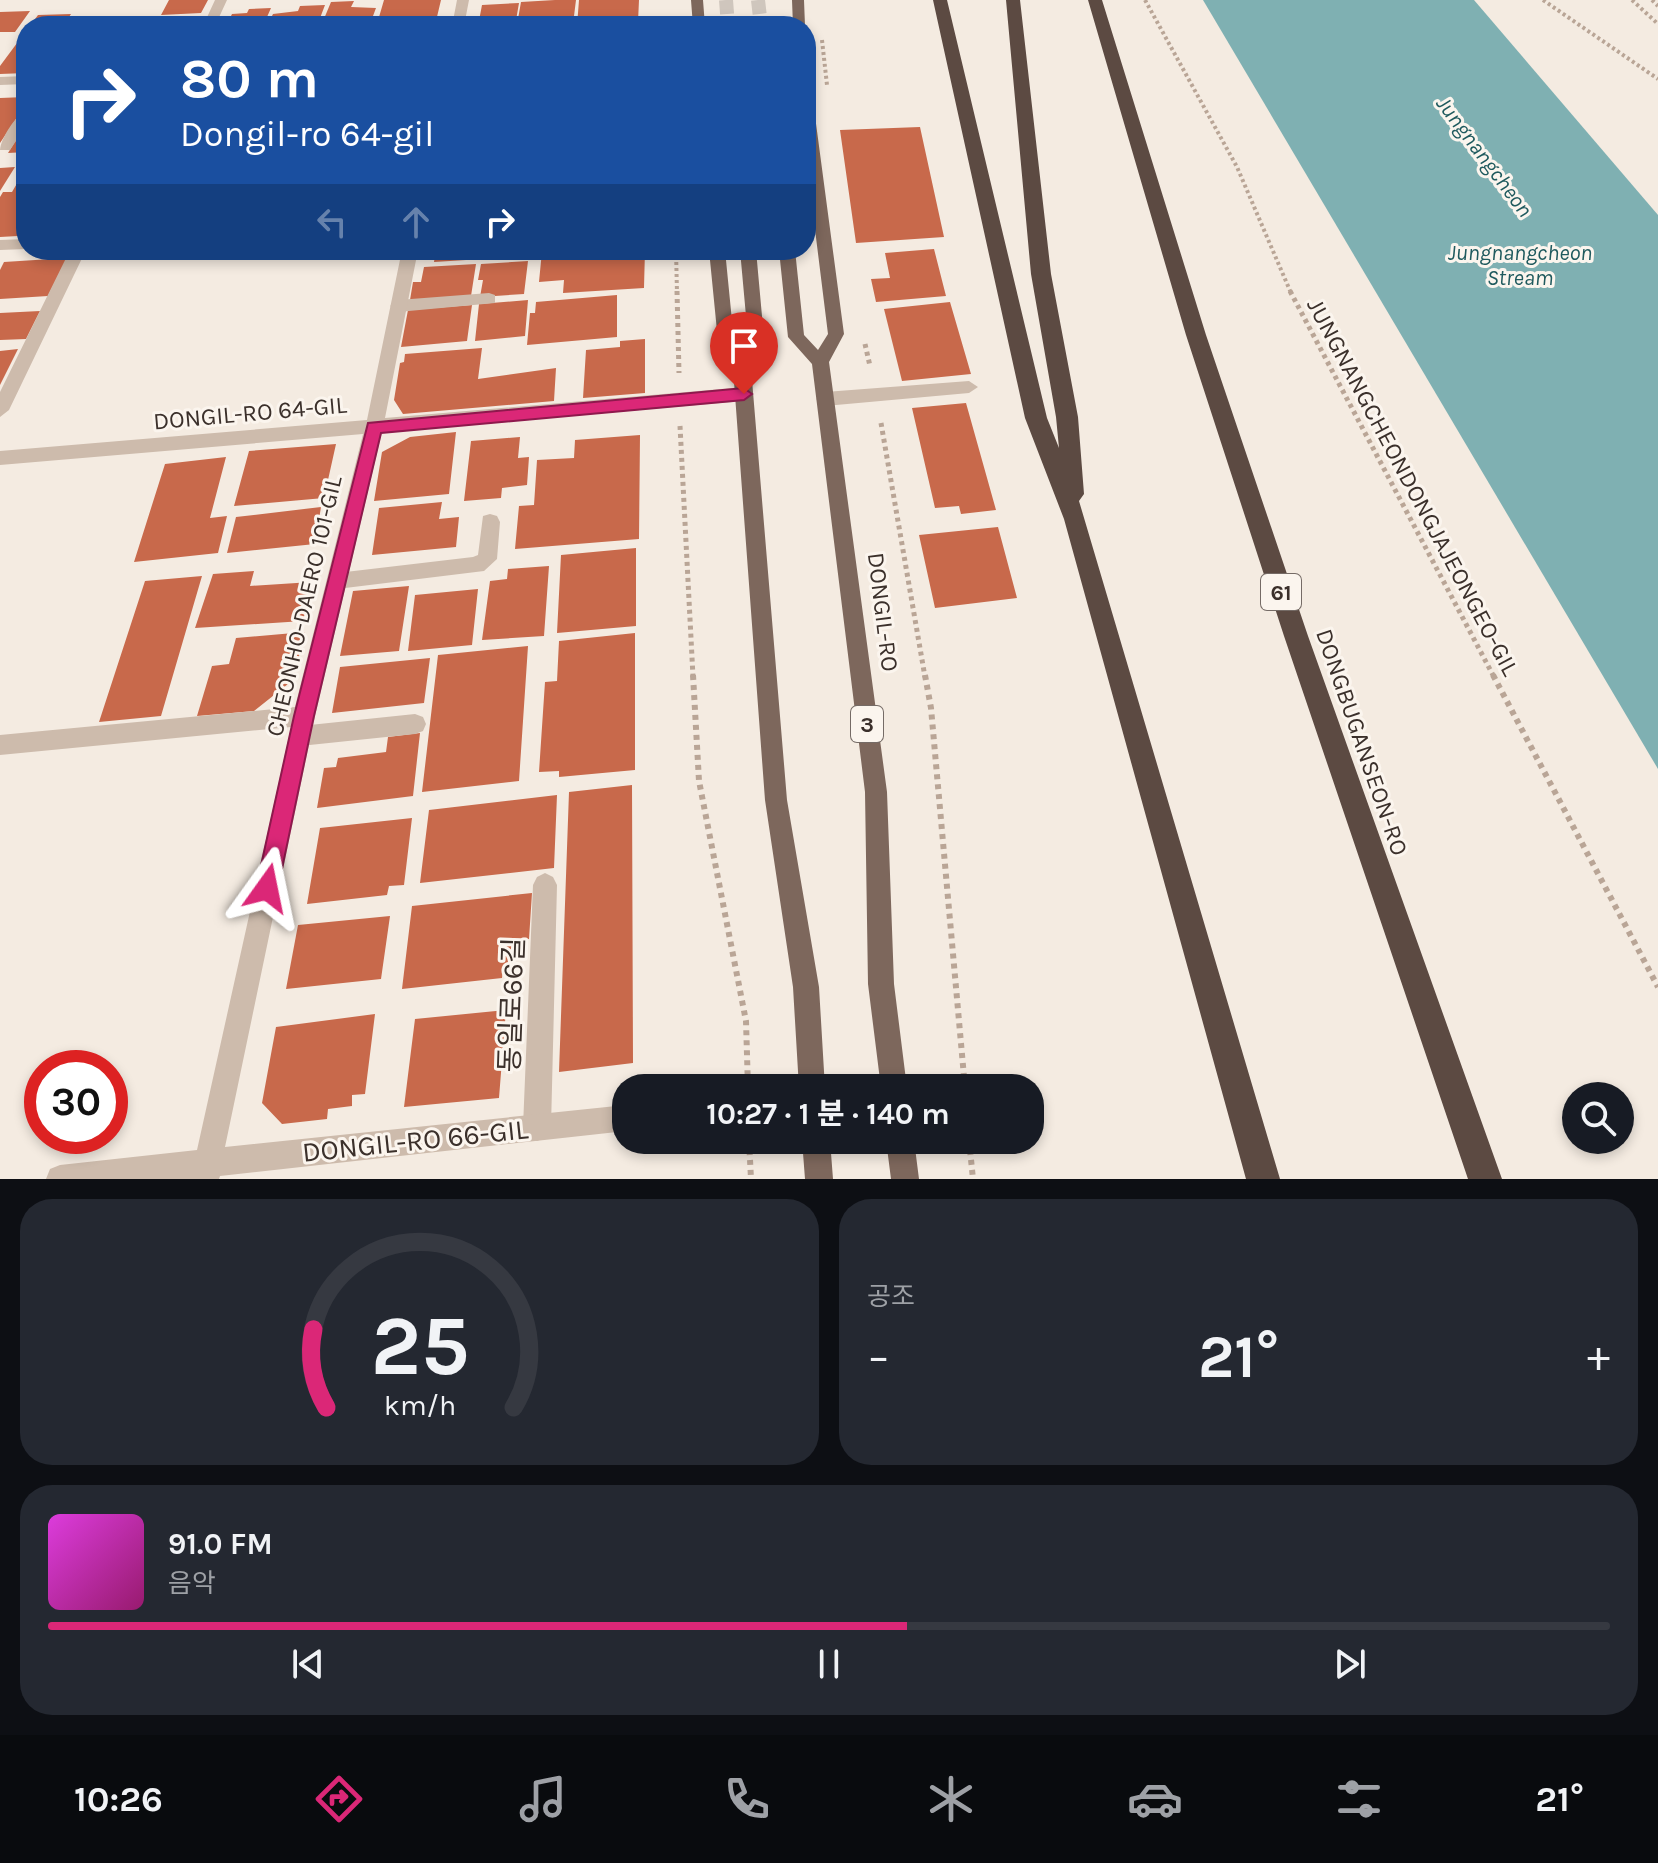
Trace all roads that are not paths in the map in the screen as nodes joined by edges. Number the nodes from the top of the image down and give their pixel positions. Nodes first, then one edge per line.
1 (221, 0) edge
2 (229, 0) edge
3 (940, 0) edge
4 (1013, 0) edge
5 (1095, 0) edge
6 (16, 130) edge
7 (5, 147) dead end
8 (816, 179) edge
9 (73, 260) edge
10 (408, 260) edge
11 (718, 260) edge
12 (749, 260) edge
13 (788, 260) edge
14 (489, 299) dead end
15 (398, 306) junction
16 (820, 362) junction
17 (742, 368) junction
18 (969, 387) dead end
19 (744, 394) junction
20 (825, 399) junction
21 (0, 410) edge
22 (374, 427) junction
23 (0, 458) edge
24 (1075, 519) junction
25 (490, 522) dead end
26 (337, 581) junction
27 (415, 724) dead end
28 (302, 726) junction
29 (0, 745) edge
30 (545, 885) dead end
31 (811, 1074) edge
32 (892, 1074) edge
33 (612, 1119) edge
34 (537, 1127) junction
35 (817, 1154) edge
36 (902, 1154) edge
37 (207, 1170) edge
38 (60, 1179) edge
39 (819, 1179) edge
40 (905, 1179) edge
41 (1263, 1179) edge
42 (1485, 1179) edge

1 - 2 street
3 - 24 highway
4 - 24 highway
5 - 42 highway, DONGBUGANSEON-RO / 61
6 - 7 street
8 - 16 main road
9 - 21 street
10 - 15 street, CHEONHO-DAERO 101-GIL
11 - 17 main road
12 - 17 main road
13 - 16 main road
14 - 15 street
15 - 22 street, CHEONHO-DAERO 101-GIL
16 - 20 main road, DONGIL-RO / 3
17 - 19 main road
18 - 20 street
19 - 22 street, DONGIL-RO 64-GIL
19 - 31 main road
20 - 32 main road, DONGIL-RO / 3
22 - 23 street, DONGIL-RO 64-GIL
22 - 26 street, CHEONHO-DAERO 101-GIL
24 - 41 highway
25 - 26 street
26 - 28 street, CHEONHO-DAERO 101-GIL
27 - 28 street
28 - 29 street
28 - 37 street, CHEONHO-DAERO 101-GIL
30 - 34 street, 동일로66길
33 - 34 street, DONGIL-RO 66-GIL
34 - 37 street, DONGIL-RO 66-GIL
35 - 39 main road
36 - 40 main road
37 - 38 street, DONGIL-RO 66-GIL

